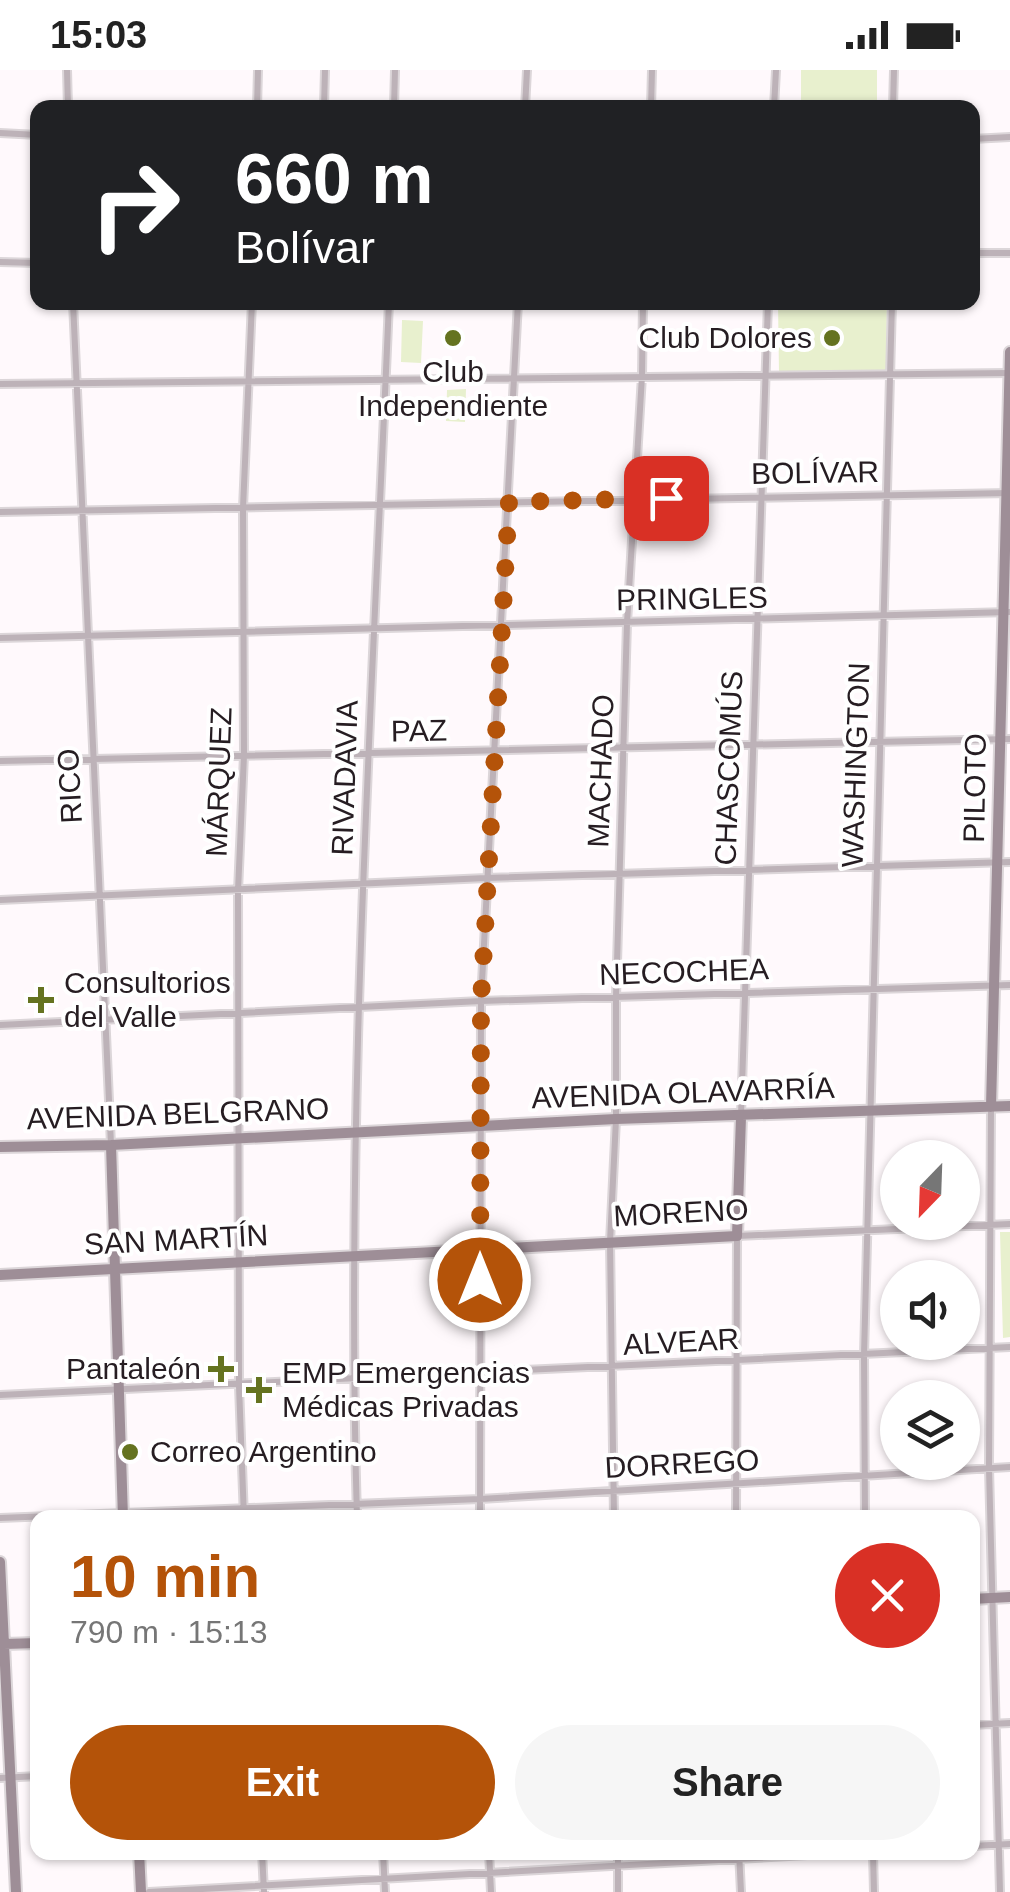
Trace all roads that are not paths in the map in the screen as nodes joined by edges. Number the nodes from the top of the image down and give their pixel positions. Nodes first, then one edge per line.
1 (67, 70) edge
2 (258, 70) edge
3 (325, 70) edge
4 (395, 70) edge
5 (527, 70) edge
6 (652, 70) edge
7 (776, 70) edge
8 (894, 70) edge
9 (68, 100) edge
10 (258, 100) edge
11 (324, 100) edge
12 (394, 100) edge
13 (525, 100) edge
14 (651, 100) edge
15 (774, 100) edge
16 (893, 100) edge
17 (0, 133) edge
18 (30, 135) edge
19 (1010, 137) edge
20 (980, 139) edge
21 (980, 253) edge
22 (1010, 253) edge
23 (0, 262) edge
24 (30, 263) edge
25 (73, 310) edge
26 (252, 310) edge
27 (389, 310) edge
28 (518, 310) edge
29 (642, 310) edge
30 (768, 310) edge
31 (892, 310) edge
32 (1010, 352) edge
33 (889, 372) junction
34 (1010, 373) edge
35 (767, 375) junction
36 (642, 376) junction
37 (514, 378) junction
38 (386, 380) junction
39 (250, 381) junction
40 (77, 383) junction
41 (0, 384) edge
42 (1009, 492) edge
43 (887, 495) junction
44 (762, 496) junction
45 (634, 498) junction
46 (509, 502) junction
47 (382, 506) junction
48 (244, 508) junction
49 (82, 511) junction
50 (0, 512) edge
51 (1007, 612) edge
52 (883, 616) junction
53 (758, 620) junction
54 (627, 623) junction
55 (502, 626) junction
56 (374, 629) junction
57 (244, 630) junction
58 (87, 635) junction
59 (0, 638) edge
60 (1005, 739) edge
61 (879, 742) junction
62 (754, 745) junction
63 (624, 748) junction
64 (494, 752) junction
65 (244, 755) junction
66 (368, 755) junction
67 (94, 759) junction
68 (0, 761) edge
69 (1004, 863) edge
70 (876, 868) junction
71 (750, 870) junction
72 (620, 873) junction
73 (486, 878) junction
74 (363, 884) junction
75 (238, 890) junction
76 (100, 896) junction
77 (0, 900) edge
78 (1010, 985) edge
79 (994, 986) junction
80 (873, 989) junction
81 (746, 992) junction
82 (616, 997) junction
83 (481, 1001) junction
84 (360, 1008) junction
85 (238, 1014) junction
86 (105, 1020) junction
87 (0, 1024) edge
88 (1010, 1106) edge
89 (992, 1107) junction
90 (870, 1111) junction
91 (741, 1117) junction
92 (616, 1118) junction
93 (480, 1126) junction
94 (358, 1132) junction
95 (239, 1138) junction
96 (111, 1144) junction
97 (0, 1146) edge
98 (1010, 1224) edge
99 (991, 1225) junction
100 (867, 1229) junction
101 (738, 1236) junction
102 (610, 1242) junction
103 (480, 1250) junction
104 (354, 1256) junction
105 (239, 1263) junction
106 (114, 1268) junction
107 (0, 1275) edge
108 (1010, 1347) edge
109 (990, 1348) junction
110 (864, 1355) junction
111 (736, 1361) junction
112 (612, 1368) junction
113 (480, 1373) junction
114 (355, 1380) junction
115 (239, 1386) junction
116 (120, 1390) junction
117 (0, 1395) edge
118 (1010, 1466) edge
119 (989, 1468) junction
120 (865, 1475) junction
121 (736, 1485) junction
122 (613, 1490) junction
123 (480, 1499) junction
124 (356, 1504) junction
125 (123, 1510) edge
126 (243, 1510) edge
127 (281, 1510) edge
128 (356, 1510) edge
129 (480, 1510) edge
130 (614, 1510) edge
131 (736, 1510) edge
132 (865, 1510) edge
133 (0, 1518) edge
134 (30, 1518) edge
135 (0, 1562) edge
136 (1010, 1597) edge
137 (992, 1598) junction
138 (980, 1599) edge
139 (30, 1642) edge
140 (2, 1644) edge
141 (1010, 1723) edge
142 (995, 1724) junction
143 (980, 1725) edge
144 (30, 1776) edge
145 (5, 1778) edge
146 (1010, 1844) edge
147 (998, 1845) junction
148 (980, 1846) edge
149 (139, 1860) edge
150 (262, 1860) edge
151 (384, 1860) edge
152 (489, 1860) edge
153 (618, 1860) edge
154 (691, 1860) edge
155 (739, 1860) edge
156 (873, 1860) edge
157 (618, 1866) junction
158 (490, 1874) junction
159 (385, 1879) junction
160 (264, 1889) edge
161 (16, 1892) edge
162 (141, 1892) edge
163 (149, 1892) edge
164 (386, 1892) edge
165 (490, 1892) edge
166 (618, 1892) edge
167 (741, 1892) edge
168 (874, 1892) edge
169 (1000, 1892) edge

1 - 9 street
2 - 10 street
3 - 11 street
4 - 12 street
5 - 13 street
6 - 14 street
7 - 15 street
8 - 16 street
17 - 18 street
19 - 20 street
21 - 22 street
23 - 24 street
25 - 40 street, RICO
26 - 39 street, MÁRQUEZ
27 - 38 street, RIVADAVIA
28 - 37 street
29 - 36 street, MACHADO
30 - 35 street, CHASCOMÚS
31 - 33 street, WASHINGTON
32 - 34 main road, PILOTO
33 - 34 street
33 - 35 street
33 - 43 street, WASHINGTON
34 - 42 main road, PILOTO
35 - 36 street
35 - 44 street, CHASCOMÚS
36 - 37 street
36 - 45 street, MACHADO
37 - 38 street
37 - 46 street
38 - 39 street
38 - 47 street, RIVADAVIA
39 - 40 street
39 - 48 street, MÁRQUEZ
40 - 41 street
40 - 49 street, RICO
42 - 43 street, BOLÍVAR
42 - 51 main road, PILOTO
43 - 44 street, BOLÍVAR
43 - 52 street, WASHINGTON
44 - 45 street, BOLÍVAR
44 - 53 street, CHASCOMÚS
45 - 46 street, BOLÍVAR
45 - 54 street, MACHADO
46 - 47 street, BOLÍVAR
46 - 55 street
47 - 48 street, BOLÍVAR
47 - 56 street, RIVADAVIA
48 - 49 street, BOLÍVAR
48 - 57 street, MÁRQUEZ
49 - 50 street, BOLÍVAR
49 - 58 street, RICO
51 - 52 street, PRINGLES
51 - 60 main road, PILOTO
52 - 53 street, PRINGLES
52 - 61 street, WASHINGTON
53 - 54 street, PRINGLES
53 - 62 street, CHASCOMÚS
54 - 55 street, PRINGLES
54 - 63 street, MACHADO
55 - 56 street, PRINGLES
55 - 64 street
56 - 57 street, PRINGLES
56 - 66 street, RIVADAVIA
57 - 58 street, PRINGLES
57 - 65 street, MÁRQUEZ
58 - 59 street, PRINGLES
58 - 67 street, RICO
60 - 61 street, PAZ
60 - 69 main road, PILOTO
61 - 62 street, PAZ
61 - 70 street, WASHINGTON
62 - 63 street, PAZ
62 - 71 street, CHASCOMÚS
63 - 64 street, PAZ
63 - 72 street, MACHADO
64 - 66 street, PAZ
64 - 73 street
65 - 66 street, PAZ
65 - 67 street, PAZ
65 - 75 street, MÁRQUEZ
66 - 74 street, RIVADAVIA
67 - 68 street, PAZ
67 - 76 street, RICO
69 - 70 street
69 - 79 main road, PILOTO
70 - 71 street
70 - 80 street, WASHINGTON
71 - 72 street
71 - 81 street, CHASCOMÚS
72 - 73 street
72 - 82 street, MACHADO
73 - 74 street
73 - 83 street
74 - 75 street
74 - 84 street, RIVADAVIA
75 - 76 street
75 - 85 street, MÁRQUEZ
76 - 77 street
76 - 86 street, RICO
78 - 79 street, NECOCHEA
79 - 80 street, NECOCHEA
79 - 89 main road, PILOTO
80 - 81 street, NECOCHEA
80 - 90 street, WASHINGTON
81 - 82 street, NECOCHEA
81 - 91 street, CHASCOMÚS
82 - 83 street, NECOCHEA
82 - 92 street, MACHADO
83 - 84 street, NECOCHEA
83 - 93 street
84 - 85 street, NECOCHEA
84 - 94 street, RIVADAVIA
85 - 86 street, NECOCHEA
85 - 95 street, MÁRQUEZ
86 - 87 street, NECOCHEA
86 - 96 street, RICO
88 - 89 main road, AVENIDA OLAVARRÍA
89 - 90 main road, AVENIDA OLAVARRÍA
89 - 99 street, PILOTO
90 - 91 main road, AVENIDA OLAVARRÍA
90 - 100 street, WASHINGTON
91 - 92 main road, AVENIDA OLAVARRÍA
91 - 101 main road, CHASCOMÚS
92 - 93 main road, AVENIDA OLAVARRÍA
92 - 102 street, MACHADO
93 - 94 main road, AVENIDA OLAVARRÍA
93 - 103 street
94 - 95 main road, AVENIDA BELGRANO
94 - 104 street, RIVADAVIA
95 - 96 main road, AVENIDA BELGRANO
95 - 105 street, MÁRQUEZ
96 - 97 main road, AVENIDA BELGRANO
96 - 106 main road, RICO
98 - 99 street, MORENO
99 - 100 street, MORENO
99 - 109 street, PILOTO
100 - 101 street, MORENO
100 - 110 street, WASHINGTON
101 - 102 main road, MORENO
101 - 111 street
102 - 103 main road, MORENO
102 - 112 street, MACHADO
103 - 104 main road, MORENO
103 - 113 street
104 - 105 main road, SAN MARTÍN
104 - 114 street, RIVADAVIA
105 - 106 main road, SAN MARTÍN
105 - 115 street, MÁRQUEZ
106 - 107 main road, SAN MARTÍN
106 - 116 main road, RICO
108 - 109 street, ALVEAR
109 - 110 street, ALVEAR
109 - 119 street, PILOTO
110 - 111 street, ALVEAR
110 - 120 street, WASHINGTON
111 - 112 street, ALVEAR
111 - 121 street
112 - 113 street, ALVEAR
112 - 122 street, MACHADO
113 - 114 street, ALVEAR
113 - 123 street
114 - 115 street, ALVEAR
114 - 124 street, RIVADAVIA
115 - 116 street, ALVEAR
115 - 126 street, MÁRQUEZ
116 - 117 street, ALVEAR
116 - 125 main road, RICO
118 - 119 street, DORREGO
119 - 120 street, DORREGO
119 - 137 street, PILOTO
120 - 121 street, DORREGO
120 - 132 street, WASHINGTON
121 - 122 street, DORREGO
121 - 131 street
122 - 123 street, DORREGO
122 - 130 street, MACHADO
123 - 124 street, DORREGO
123 - 129 street
124 - 127 street, DORREGO
124 - 128 street, RIVADAVIA
133 - 134 street, DORREGO
135 - 140 main road
136 - 137 main road
137 - 138 main road
137 - 142 street, PILOTO
139 - 140 main road
140 - 145 main road
141 - 142 street
142 - 143 street
142 - 147 street, PILOTO
144 - 145 street
145 - 161 main road
146 - 147 street
147 - 148 street
147 - 169 street, PILOTO
149 - 162 main road
150 - 160 street
151 - 159 street
152 - 158 street
153 - 157 street
154 - 157 street
155 - 167 street
156 - 168 street
157 - 158 street
157 - 166 street
158 - 159 street
158 - 165 street
159 - 160 street
159 - 164 street
160 - 163 street

